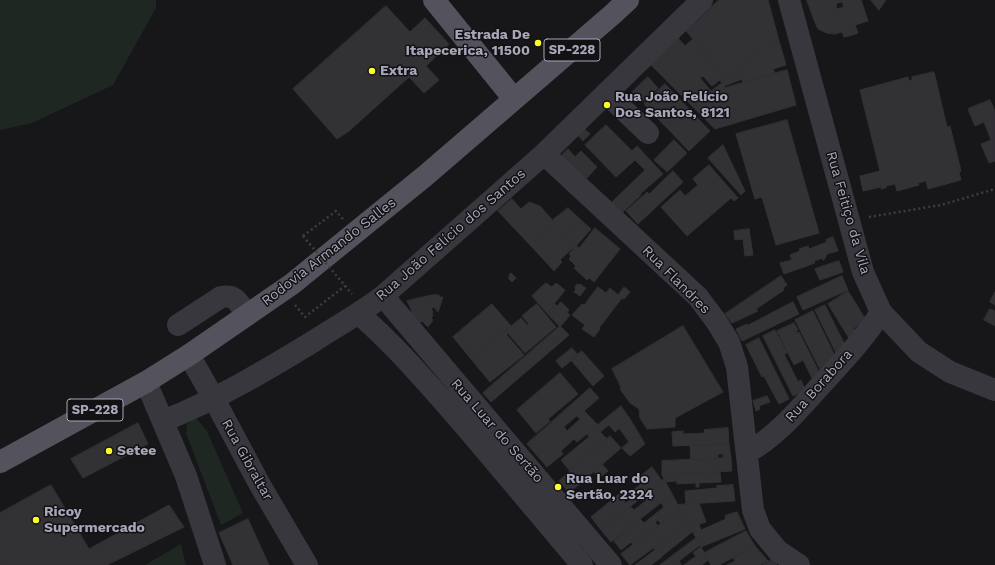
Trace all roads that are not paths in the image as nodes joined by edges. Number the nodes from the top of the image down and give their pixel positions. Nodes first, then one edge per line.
1 (434, 0) edge
2 (628, 0) edge
3 (702, 0) edge
4 (789, 0) edge
5 (606, 93) junction
6 (514, 99) junction
7 (648, 133) dead end
8 (544, 154) junction
9 (383, 296) junction
10 (356, 304) junction
11 (881, 312) junction
12 (248, 315) junction
13 (178, 326) dead end
14 (189, 355) junction
15 (146, 382) junction
16 (995, 390) edge
17 (214, 399) junction
18 (486, 419) junction
19 (163, 421) junction
20 (472, 434) junction
21 (748, 452) junction
22 (0, 462) edge
23 (215, 565) edge
24 (306, 565) edge
25 (582, 565) edge
26 (611, 565) edge
27 (799, 565) edge

1 - 6 main road
2 - 6 main road, Rodovia Armando Salles / SP-228
3 - 5 street, Rua João Felício dos Santos
4 - 11 street, Rua Feitiço da Vila
5 - 7 street
5 - 8 street, Rua João Felício dos Santos
6 - 12 main road, Rodovia Armando Salles / SP-228
8 - 9 street, Rua João Felício dos Santos
8 - 21 street, Rua Flandres
9 - 10 street, Rua João Felício dos Santos
9 - 18 street, Rua Luar do Sertão
10 - 17 street, Rua João Felício dos Santos
10 - 20 street, Rua Luar do Sertão
11 - 16 street, Rua Feitiço da Vila
11 - 21 street, Rua Borabora
12 - 13 street
12 - 14 main road, Rodovia Armando Salles / SP-228
14 - 15 main road, Rodovia Armando Salles / SP-228
14 - 17 street, Rua Gibraltar
15 - 19 street
15 - 22 main road, Rodovia Armando Salles / SP-228
17 - 19 street, Rua João Felício dos Santos
17 - 24 street, Rua Gibraltar
18 - 20 street
18 - 26 street, Rua Luar do Sertão
19 - 23 street
20 - 25 street, Rua Luar do Sertão
21 - 27 street, Rua Flandres

